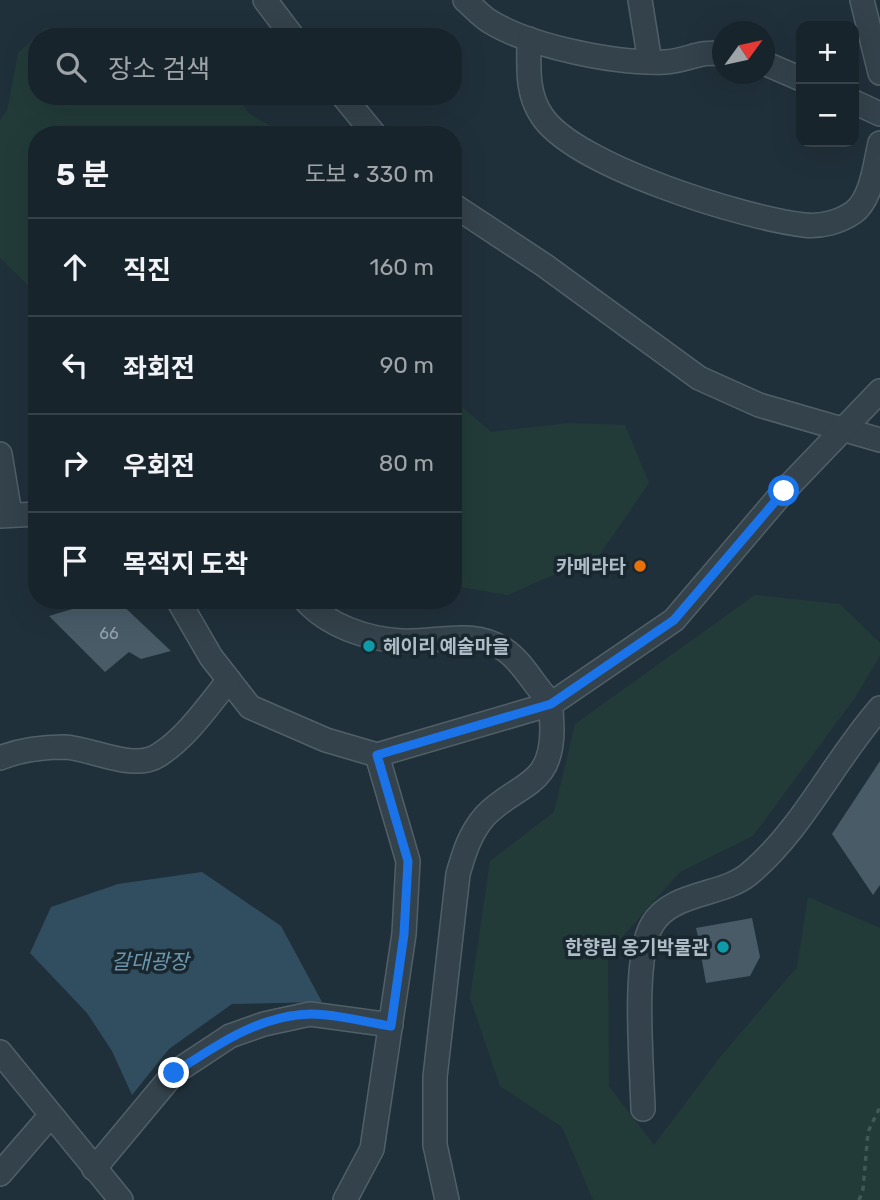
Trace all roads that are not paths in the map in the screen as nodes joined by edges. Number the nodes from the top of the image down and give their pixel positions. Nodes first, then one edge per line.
1 (265, 0) edge
2 (465, 0) edge
3 (640, 0) edge
4 (862, 0) edge
5 (286, 28) edge
6 (529, 39) junction
7 (712, 53) edge
8 (650, 62) junction
9 (775, 67) edge
10 (880, 74) edge
11 (796, 77) edge
12 (859, 104) edge
13 (350, 105) edge
14 (880, 114) edge
15 (368, 126) edge
16 (880, 143) edge
17 (462, 211) edge
18 (880, 391) edge
19 (844, 428) junction
20 (880, 440) edge
21 (0, 454) edge
22 (28, 514) edge
23 (5, 515) edge
24 (183, 609) edge
25 (313, 609) edge
26 (229, 680) junction
27 (551, 704) junction
28 (880, 708) edge
29 (377, 755) junction
30 (0, 758) edge
31 (391, 1026) junction
32 (0, 1052) edge
33 (643, 1109) dead end
34 (51, 1115) junction
35 (94, 1169) junction
36 (0, 1174) edge
37 (121, 1200) edge
38 (345, 1200) edge
39 (447, 1200) edge

1 - 5 street
2 - 6 street
3 - 8 street
4 - 10 street
6 - 8 street
6 - 16 street
7 - 8 street
9 - 11 street
12 - 14 street
13 - 15 street
17 - 19 street
18 - 19 street
19 - 20 street
19 - 27 street
21 - 23 street
22 - 23 street
24 - 26 street
25 - 27 street
26 - 29 street
26 - 30 street
27 - 29 street
27 - 39 street
28 - 33 street
29 - 31 street
31 - 35 street
31 - 38 street
32 - 34 street
34 - 35 street
34 - 36 street
35 - 37 street

